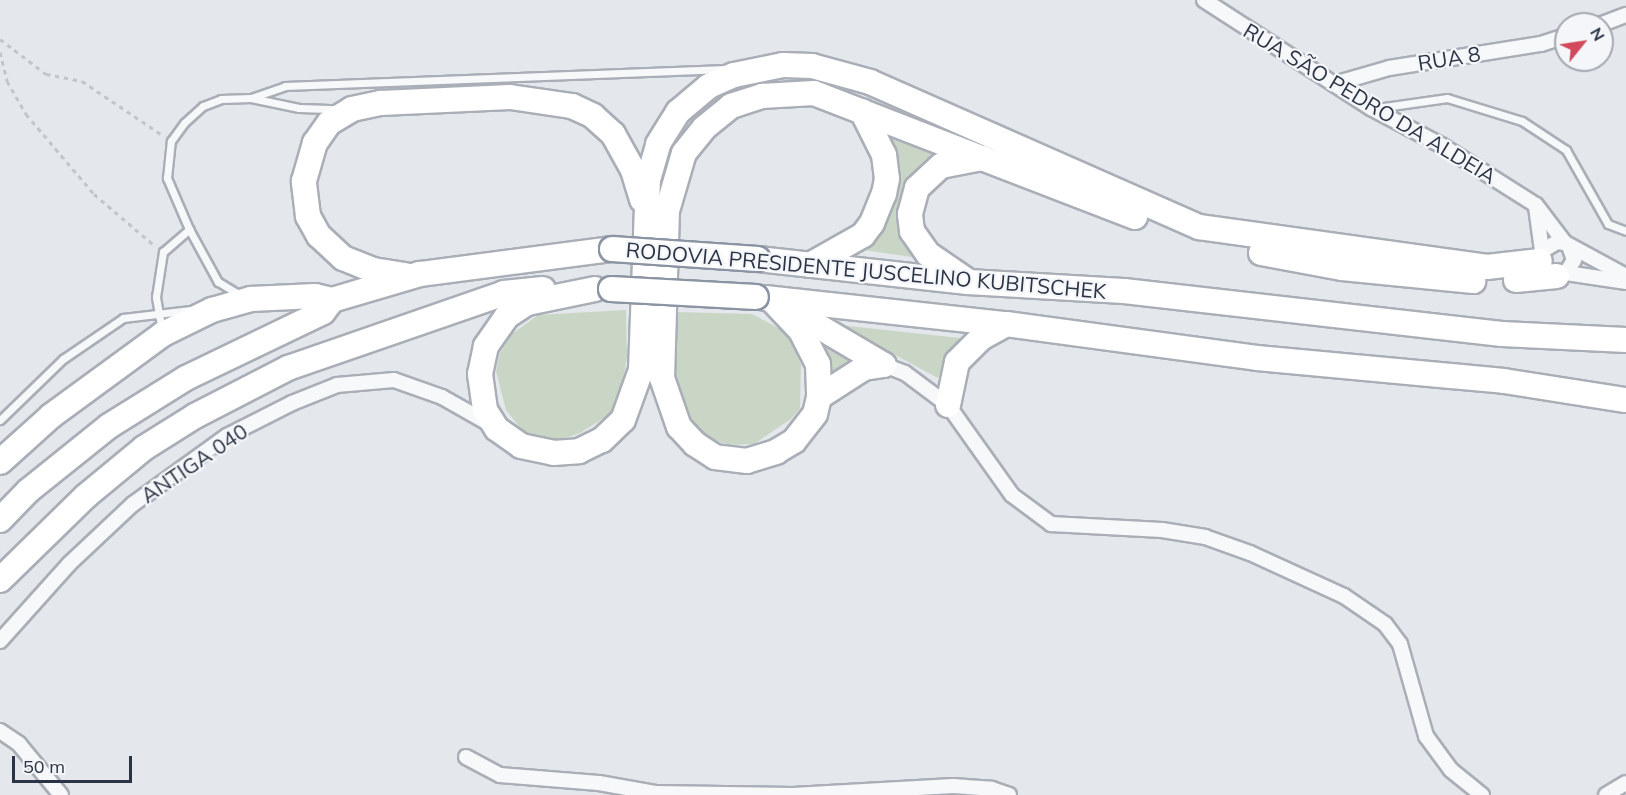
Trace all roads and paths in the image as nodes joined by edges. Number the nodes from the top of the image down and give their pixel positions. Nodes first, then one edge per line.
1 (1204, 0) edge
2 (0, 39) edge
3 (1554, 40) edge
4 (0, 52) edge
5 (759, 68) junction
6 (1334, 84) junction
7 (251, 98) junction
8 (1371, 108) junction
9 (352, 109) junction
10 (862, 111) junction
11 (171, 141) junction
12 (982, 158) junction
13 (1536, 205) junction
14 (645, 214) junction
15 (189, 229) junction
16 (1626, 231) edge
17 (1567, 245) junction
18 (163, 252) junction
19 (810, 265) junction
20 (1551, 265) junction
21 (420, 274) junction
22 (1626, 276) edge
23 (968, 282) junction
24 (1626, 282) edge
25 (603, 289) junction
26 (763, 298) junction
27 (251, 299) junction
28 (332, 300) junction
29 (160, 322) junction
30 (1006, 324) junction
31 (1626, 340) edge
32 (884, 365) junction
33 (1504, 381) junction
34 (1626, 383) edge
35 (819, 397) junction
36 (1626, 400) edge
37 (948, 405) junction
38 (0, 420) edge
39 (497, 429) junction
40 (0, 462) edge
41 (0, 520) edge
42 (0, 580) edge
43 (0, 641) edge
44 (0, 731) edge
45 (466, 757) dead end
46 (1626, 783) edge
47 (61, 795) edge
48 (1009, 795) edge
49 (1482, 795) edge
50 (1606, 795) edge

1 - 6 street, RUA SÃO PEDRO DA ALDEIA
2 - 11 path
3 - 6 street, RUA 8
4 - 18 path
5 - 7 lane
5 - 14 highway
5 - 20 highway
6 - 8 street, RUA SÃO PEDRO DA ALDEIA
7 - 9 lane
7 - 11 lane
8 - 13 street, RUA SÃO PEDRO DA ALDEIA
8 - 16 lane
9 - 14 highway
9 - 21 highway
10 - 12 highway
10 - 19 highway
10 - 35 highway
11 - 15 lane
12 - 20 highway
12 - 23 highway
13 - 17 street, RUA SÃO PEDRO DA ALDEIA
13 - 20 street
14 - 39 highway
15 - 18 lane
15 - 27 lane
17 - 20 street
17 - 20 street
17 - 22 street
18 - 29 lane
19 - 21 highway, RODOVIA PRESIDENTE JUSCELINO KUBITSCHEK, bridge
19 - 23 highway, RODOVIA PRESIDENTE JUSCELINO KUBITSCHEK
20 - 24 street
21 - 28 highway, RODOVIA PRESIDENTE JUSCELINO KUBITSCHEK
23 - 31 highway, RODOVIA PRESIDENTE JUSCELINO KUBITSCHEK
25 - 26 highway, RODOVIA PRESIDENTE JUSCELINO KUBITSCHEK, bridge
25 - 39 highway
25 - 42 highway, RODOVIA PRESIDENTE JUSCELINO KUBITSCHEK
26 - 30 highway, RODOVIA PRESIDENTE JUSCELINO KUBITSCHEK
26 - 32 highway
26 - 35 highway
27 - 28 highway
27 - 29 highway
28 - 41 highway, RODOVIA PRESIDENTE JUSCELINO KUBITSCHEK
29 - 38 lane
29 - 40 highway
30 - 33 highway, RODOVIA PRESIDENTE JUSCELINO KUBITSCHEK
30 - 37 highway
32 - 35 highway
32 - 37 street
33 - 34 highway
33 - 36 highway
37 - 49 street
39 - 43 street, ANTIGA 040
44 - 47 street
45 - 48 street
46 - 50 street

